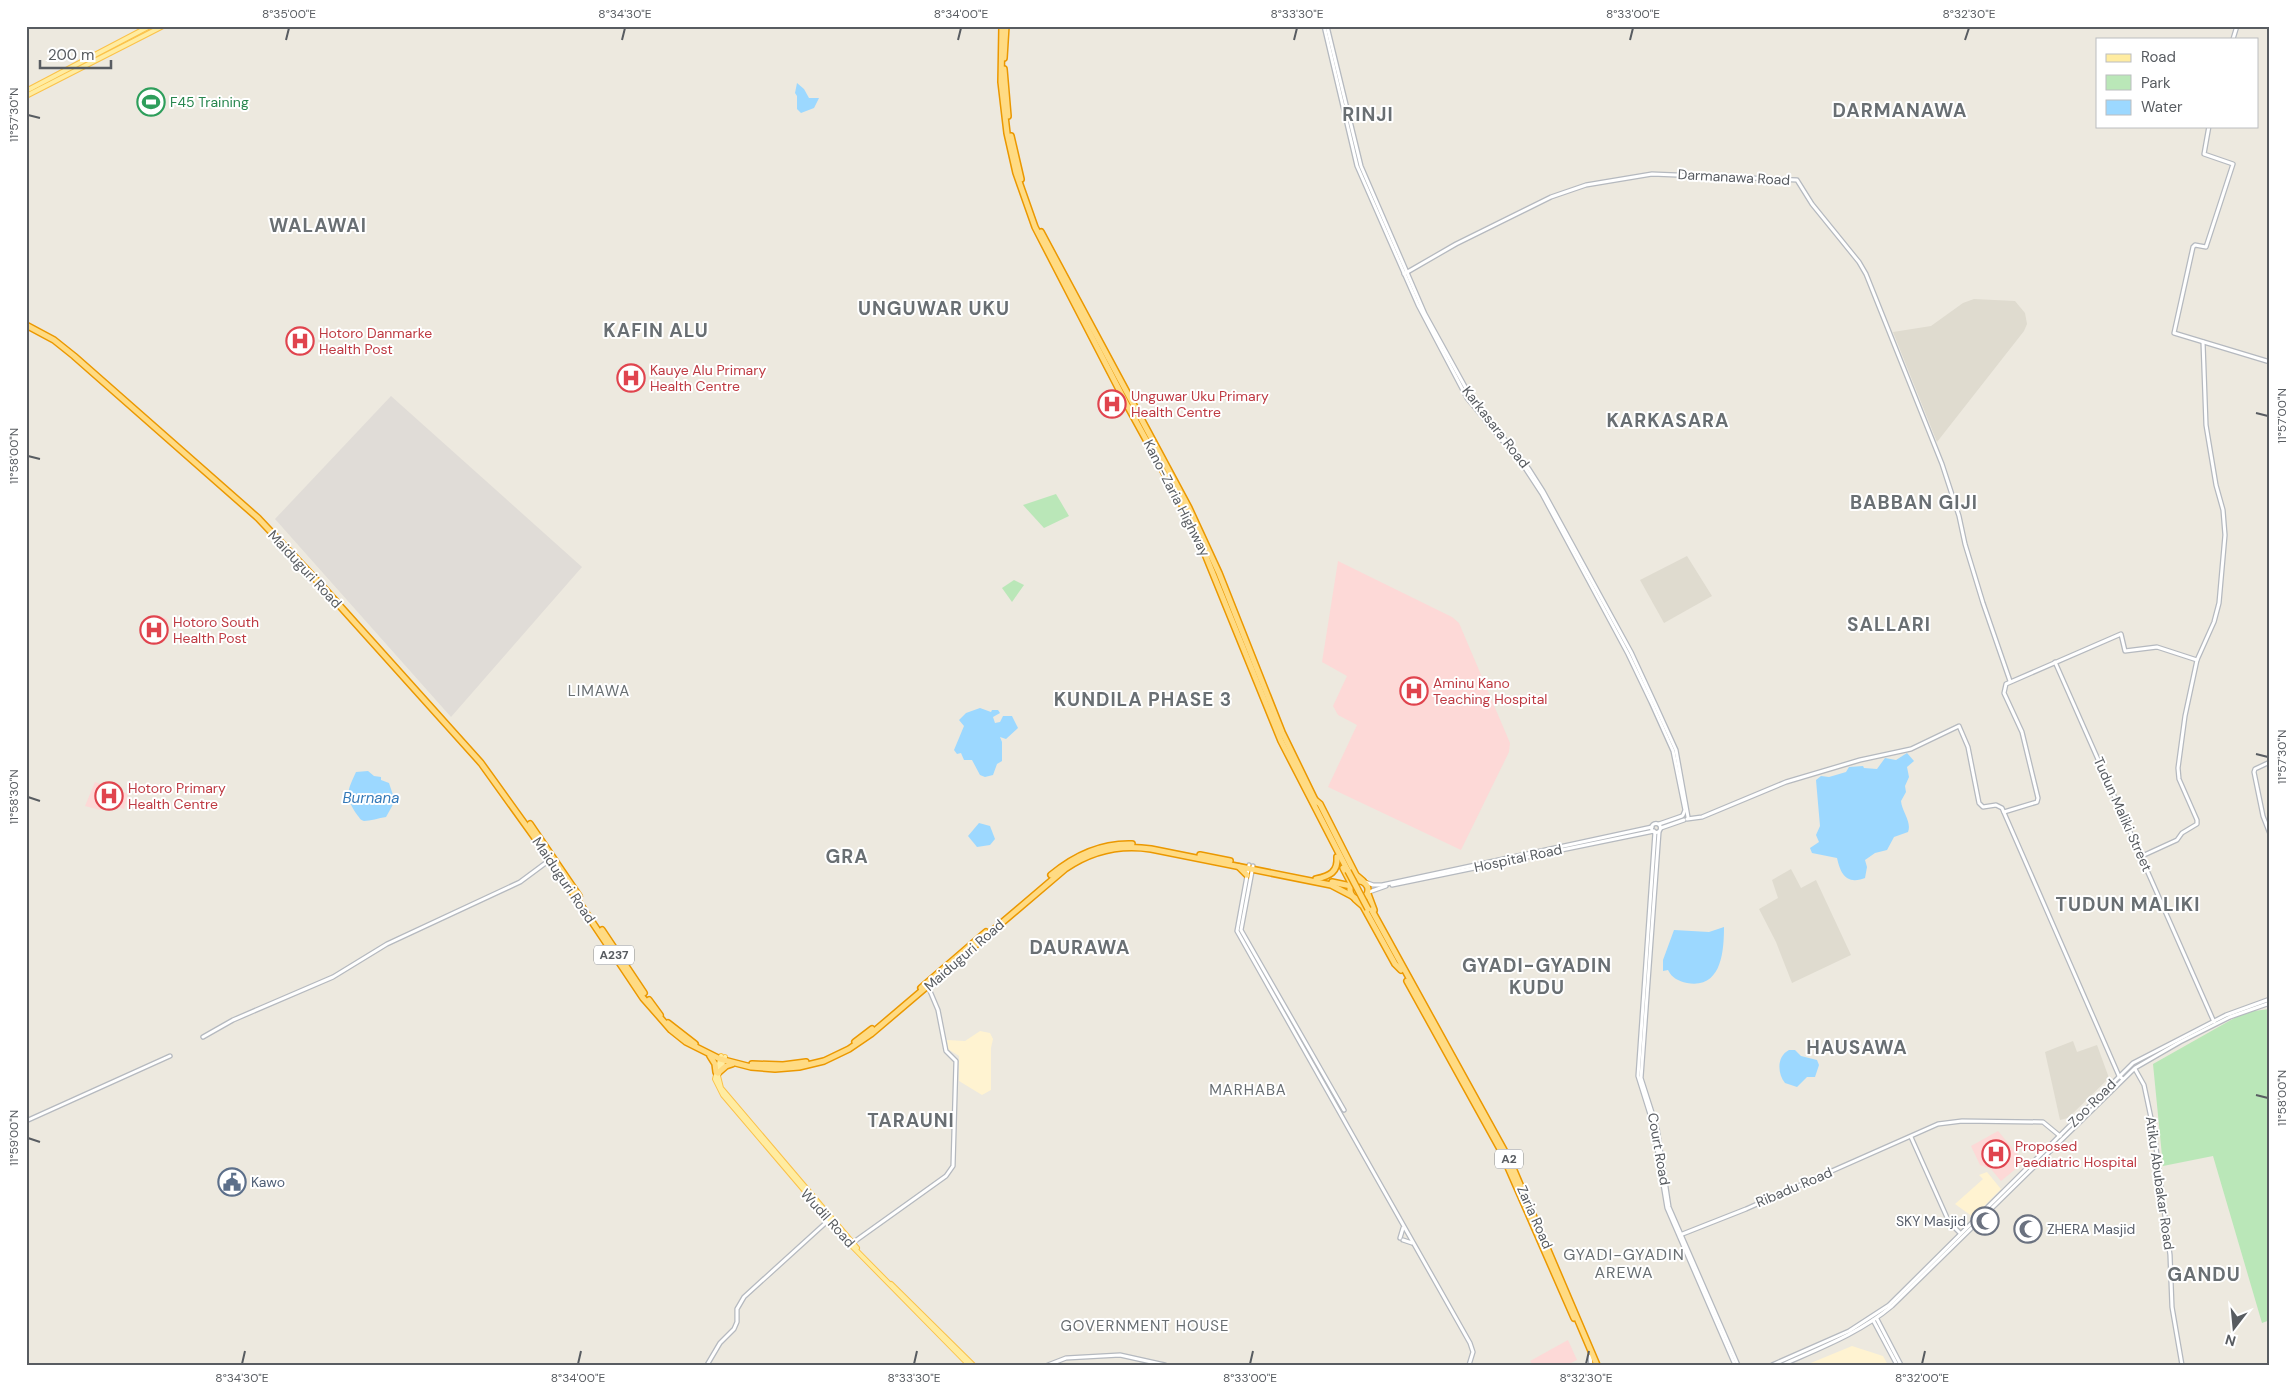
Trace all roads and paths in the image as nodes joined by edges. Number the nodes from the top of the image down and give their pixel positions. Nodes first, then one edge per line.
1 (150, 26) edge
2 (163, 26) edge
3 (1002, 26) edge
4 (1006, 26) edge
5 (1325, 26) edge
6 (2237, 26) edge
7 (2233, 38) edge
8 (26, 91) edge
9 (26, 96) edge
10 (2209, 128) edge
11 (1405, 273) junction
12 (26, 324) edge
13 (2203, 342) junction
14 (2270, 362) edge
15 (2197, 660) junction
16 (2055, 662) junction
17 (2010, 681) junction
18 (2270, 762) edge
19 (1314, 801) junction
20 (2004, 812) junction
21 (1685, 818) junction
22 (1659, 824) junction
23 (1652, 827) junction
24 (1657, 831) junction
25 (2270, 834) edge
26 (1562, 848) junction
27 (2142, 856) junction
28 (1337, 857) junction
29 (552, 860) junction
30 (1236, 866) junction
31 (1251, 867) junction
32 (1260, 871) junction
33 (1249, 875) junction
34 (1316, 879) junction
35 (1364, 882) junction
36 (1351, 885) junction
37 (1382, 886) junction
38 (1368, 893) junction
39 (1354, 897) junction
40 (1401, 967) junction
41 (927, 985) junction
42 (2270, 999) edge
43 (2270, 1003) edge
44 (2215, 1023) junction
45 (203, 1037) dead end
46 (708, 1054) junction
47 (170, 1056) dead end
48 (722, 1058) junction
49 (735, 1064) junction
50 (2131, 1065) junction
51 (2135, 1068) junction
52 (717, 1073) junction
53 (2119, 1076) junction
54 (2123, 1079) junction
55 (1344, 1110) dead end
56 (26, 1121) edge
57 (1911, 1137) junction
58 (2061, 1137) junction
59 (829, 1219) junction
60 (1403, 1225) junction
61 (1960, 1234) junction
62 (1679, 1236) junction
63 (851, 1243) junction
64 (1414, 1245) junction
65 (1874, 1318) junction
66 (1596, 1364) edge
67 (707, 1365) edge
68 (969, 1365) edge
69 (973, 1365) edge
70 (1048, 1365) edge
71 (1165, 1365) edge
72 (1469, 1365) edge
73 (1736, 1365) edge
74 (1772, 1365) edge
75 (1782, 1365) edge
76 (1899, 1365) edge
77 (2182, 1365) edge

1 - 8 main road
2 - 9 main road
3 - 19 highway, Kano-Zaria Highway / A2
4 - 19 highway, Kano-Zaria Highway / A2
5 - 11 street, Karkasara Road
6 - 7 street
10 - 13 street
11 - 17 street, Darmanawa Road
11 - 21 street, Karkasara Road
12 - 29 highway, Maiduguri Road / A237
13 - 14 street
13 - 15 street
15 - 16 street
15 - 27 street
16 - 17 street
16 - 27 street, Tudun Maliki Street
17 - 20 street
18 - 25 street
19 - 28 highway, Kano-Zaria Highway / A2
19 - 35 highway, Kano-Zaria Highway / A2
19 - 40 highway, A2, bridge
20 - 21 street
20 - 53 street
21 - 22 street, Hospital Road
21 - 24 street, Hospital Road
22 - 23 street, Hospital Road
22 - 24 street
23 - 24 street
23 - 26 street, Hospital Road
24 - 26 street, Hospital Road
24 - 62 street, Court Road
26 - 37 street, Hospital Road
27 - 44 street, Tudun Maliki Street
28 - 34 highway
28 - 36 highway, Kano-Zaria Highway / A2
29 - 45 street
29 - 46 highway, Maiduguri Road / A237
29 - 48 highway, Maiduguri Road / A237
30 - 31 highway, Maiduguri Road / A237
30 - 33 highway
30 - 41 highway, Maiduguri Road / A237
31 - 32 highway, Maiduguri Road / A237
31 - 33 street
31 - 34 highway, Maiduguri Road / A237
31 - 41 highway, Maiduguri Road / A237
32 - 33 highway
32 - 39 highway, Maiduguri Road / A237
33 - 55 street
33 - 60 street
34 - 36 highway, Maiduguri Road / A237
35 - 36 highway
35 - 37 street
35 - 38 highway
36 - 39 highway
37 - 38 street
38 - 39 highway
38 - 40 highway, Zaria Road / A2
39 - 40 highway, Zaria Road / A2
40 - 66 highway, Zaria Road / A2
40 - 66 highway, Zaria Road / A2
41 - 48 highway, Maiduguri Road / A237
41 - 49 highway, Maiduguri Road / A237
41 - 63 street
42 - 44 street, Zoo Road
43 - 44 street, Zoo Road
44 - 50 street, Zoo Road
44 - 51 street, Zoo Road
46 - 48 highway, Maiduguri Road / A237
46 - 52 highway
47 - 56 street
48 - 49 highway, Maiduguri Road / A237
48 - 52 main road
49 - 52 highway
50 - 51 street, Atiku Abubakar Road
50 - 53 street, Zoo Road
51 - 54 street, Zoo Road
51 - 77 street, Atiku Abubakar Road
52 - 59 main road, Wudil Road
53 - 54 street
53 - 58 street, Zoo Road
54 - 58 street, Zoo Road
57 - 58 street, Ribadu Road
57 - 61 street
57 - 62 street, Ribadu Road
58 - 61 street, Zoo Road
58 - 65 street, Zoo Road
59 - 63 main road, Wudil Road
59 - 67 street
60 - 64 street
60 - 64 street
61 - 65 street, Zoo Road
62 - 73 street, Court Road
63 - 68 main road, Wudil Road
63 - 69 main road, Wudil Road
64 - 72 street
65 - 74 street, Zoo Road
65 - 75 street, Zoo Road
65 - 76 street
70 - 71 street

